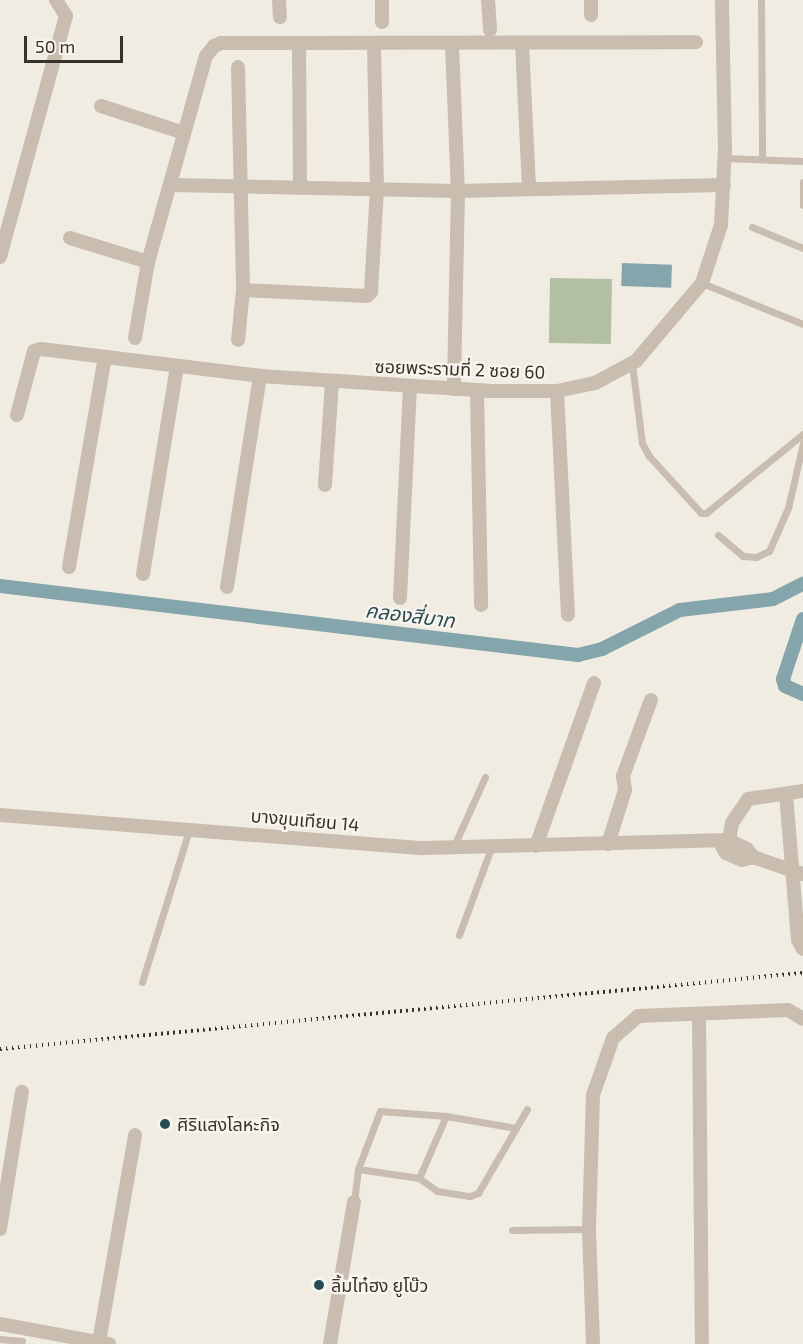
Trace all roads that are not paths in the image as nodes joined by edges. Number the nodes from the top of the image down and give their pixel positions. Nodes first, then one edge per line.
1 (56, 0) edge
2 (279, 0) edge
3 (382, 0) edge
4 (488, 0) edge
5 (591, 0) edge
6 (722, 0) edge
7 (761, 0) edge
8 (591, 15) dead end
9 (280, 17) dead end
10 (382, 22) dead end
11 (490, 30) dead end
12 (696, 42) dead end
13 (299, 44) junction
14 (452, 44) junction
15 (522, 44) junction
16 (374, 45) junction
17 (238, 67) dead end
18 (100, 106) dead end
19 (184, 133) junction
20 (725, 158) junction
21 (762, 159) junction
22 (803, 161) edge
23 (803, 182) edge
24 (171, 185) junction
25 (724, 185) junction
26 (241, 187) junction
27 (529, 187) junction
28 (300, 188) junction
29 (376, 189) junction
30 (458, 191) junction
31 (803, 205) edge
32 (752, 227) dead end
33 (70, 238) dead end
34 (803, 248) edge
35 (0, 257) edge
36 (148, 262) junction
37 (702, 282) junction
38 (243, 290) junction
39 (803, 324) edge
40 (135, 339) dead end
41 (238, 340) dead end
42 (105, 357) junction
43 (632, 364) junction
44 (177, 367) junction
45 (260, 375) junction
46 (332, 381) junction
47 (410, 386) junction
48 (454, 389) junction
49 (477, 391) junction
50 (557, 391) junction
51 (17, 415) dead end
52 (803, 434) edge
53 (803, 443) edge
54 (325, 485) dead end
55 (718, 536) dead end
56 (69, 567) dead end
57 (143, 574) dead end
58 (227, 587) dead end
59 (400, 598) dead end
60 (482, 605) dead end
61 (568, 615) dead end
62 (594, 683) dead end
63 (651, 700) dead end
64 (485, 777) dead end
65 (803, 791) edge
66 (786, 794) junction
67 (0, 815) edge
68 (190, 828) junction
69 (716, 841) junction
70 (608, 844) junction
71 (536, 846) junction
72 (491, 848) junction
73 (453, 849) junction
74 (799, 874) edge
75 (459, 935) dead end
76 (803, 949) edge
77 (142, 982) dead end
78 (699, 1014) junction
79 (803, 1019) edge
80 (22, 1092) dead end
81 (527, 1109) dead end
82 (446, 1116) junction
83 (516, 1128) junction
84 (135, 1135) dead end
85 (358, 1169) junction
86 (419, 1178) junction
87 (354, 1202) joint
88 (0, 1229) edge
89 (589, 1229) junction
90 (512, 1230) dead end
91 (0, 1324) edge
92 (23, 1338) edge
93 (0, 1339) edge
94 (104, 1343) edge
95 (330, 1344) edge
96 (593, 1344) edge
97 (702, 1344) edge

1 - 35 street
2 - 9 street
3 - 10 street
4 - 11 street
5 - 8 street
6 - 20 street, ซอยพระรามที่ 2 ซอย 60
7 - 21 lane
12 - 15 street
13 - 16 street
13 - 19 street
13 - 28 street
14 - 15 street
14 - 16 street
14 - 30 street
15 - 27 street
16 - 29 street
17 - 26 street
18 - 19 street
19 - 24 street
20 - 21 lane
20 - 25 street, ซอยพระรามที่ 2 ซอย 60
21 - 22 lane
23 - 31 lane
24 - 26 street
24 - 36 street
25 - 27 street
25 - 37 street, ซอยพระรามที่ 2 ซอย 60
26 - 28 street
26 - 38 street
27 - 30 street
28 - 29 street
29 - 30 street
29 - 38 street
30 - 48 street
32 - 34 lane
33 - 36 street
36 - 40 street
37 - 39 lane
37 - 43 street, ซอยพระรามที่ 2 ซอย 60
38 - 41 street
42 - 44 street, ซอยพระรามที่ 2 ซอย 60
42 - 51 street, ซอยพระรามที่ 2 ซอย 60
42 - 56 street
43 - 50 street, ซอยพระรามที่ 2 ซอย 60
43 - 52 lane
44 - 45 street, ซอยพระรามที่ 2 ซอย 60
44 - 57 street
45 - 46 street, ซอยพระรามที่ 2 ซอย 60
45 - 58 street
46 - 47 street, ซอยพระรามที่ 2 ซอย 60
46 - 54 street
47 - 48 street, ซอยพระรามที่ 2 ซอย 60
47 - 59 street
48 - 49 street, ซอยพระรามที่ 2 ซอย 60
49 - 50 street, ซอยพระรามที่ 2 ซอย 60
49 - 60 street
50 - 61 street
53 - 55 lane
62 - 71 street
63 - 70 street
64 - 73 lane
65 - 66 street
66 - 69 street
66 - 74 street
67 - 68 street, บางขุนเทียน 14
68 - 73 street, บางขุนเทียน 14
68 - 77 lane
69 - 70 street, บางขุนเทียน 14
69 - 74 street
70 - 71 street, บางขุนเทียน 14
71 - 72 street, บางขุนเทียน 14
72 - 73 street, บางขุนเทียน 14
72 - 75 lane
74 - 76 street
78 - 79 street
78 - 89 street
78 - 97 street
80 - 88 street
81 - 83 lane
82 - 83 lane
82 - 85 lane
82 - 86 lane
83 - 86 lane
84 - 94 street
85 - 86 lane
85 - 87 lane
87 - 95 street
89 - 90 lane
89 - 96 street
91 - 92 street
92 - 93 lane
92 - 94 street

